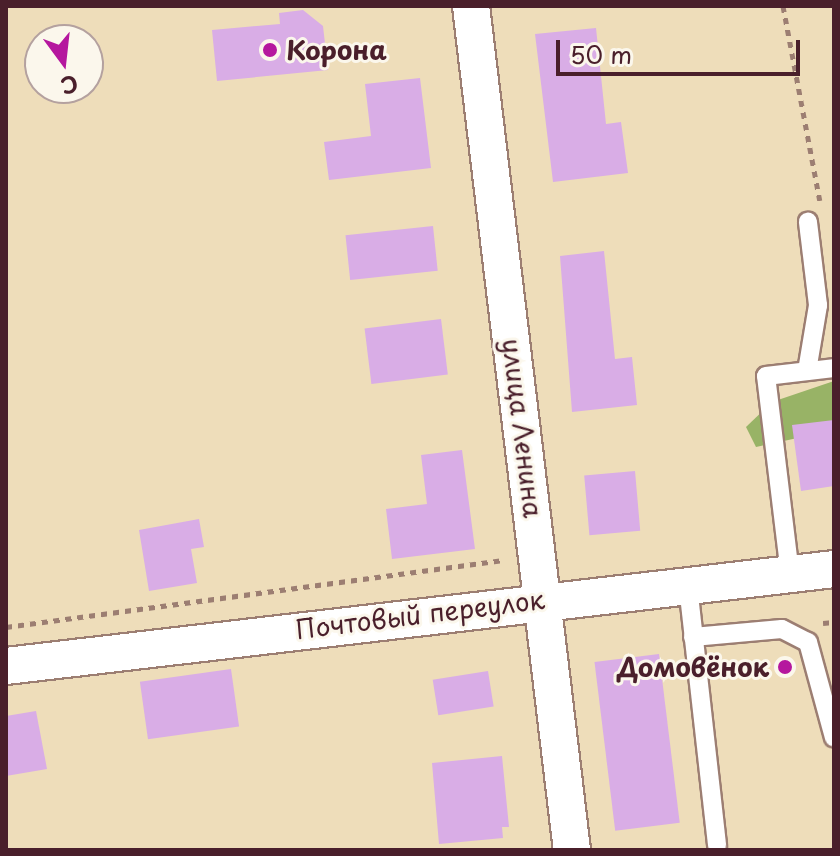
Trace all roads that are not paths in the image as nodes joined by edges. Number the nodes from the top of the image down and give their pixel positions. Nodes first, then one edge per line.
1 (471, 6) edge
2 (808, 222) dead end
3 (834, 368) edge
4 (807, 371) junction
5 (834, 569) edge
6 (790, 574) junction
7 (688, 586) junction
8 (544, 598) junction
9 (693, 637) junction
10 (6, 666) edge
11 (834, 738) edge
12 (717, 845) dead end
13 (572, 850) edge

1 - 8 street, улица Ленина
2 - 4 lane
3 - 4 lane
4 - 6 lane
5 - 6 street, Почтовый переулок
6 - 7 street, Почтовый переулок
7 - 8 street, Почтовый переулок
7 - 9 lane
8 - 10 street, Почтовый переулок
8 - 13 street, улица Ленина
9 - 11 lane
9 - 12 lane

